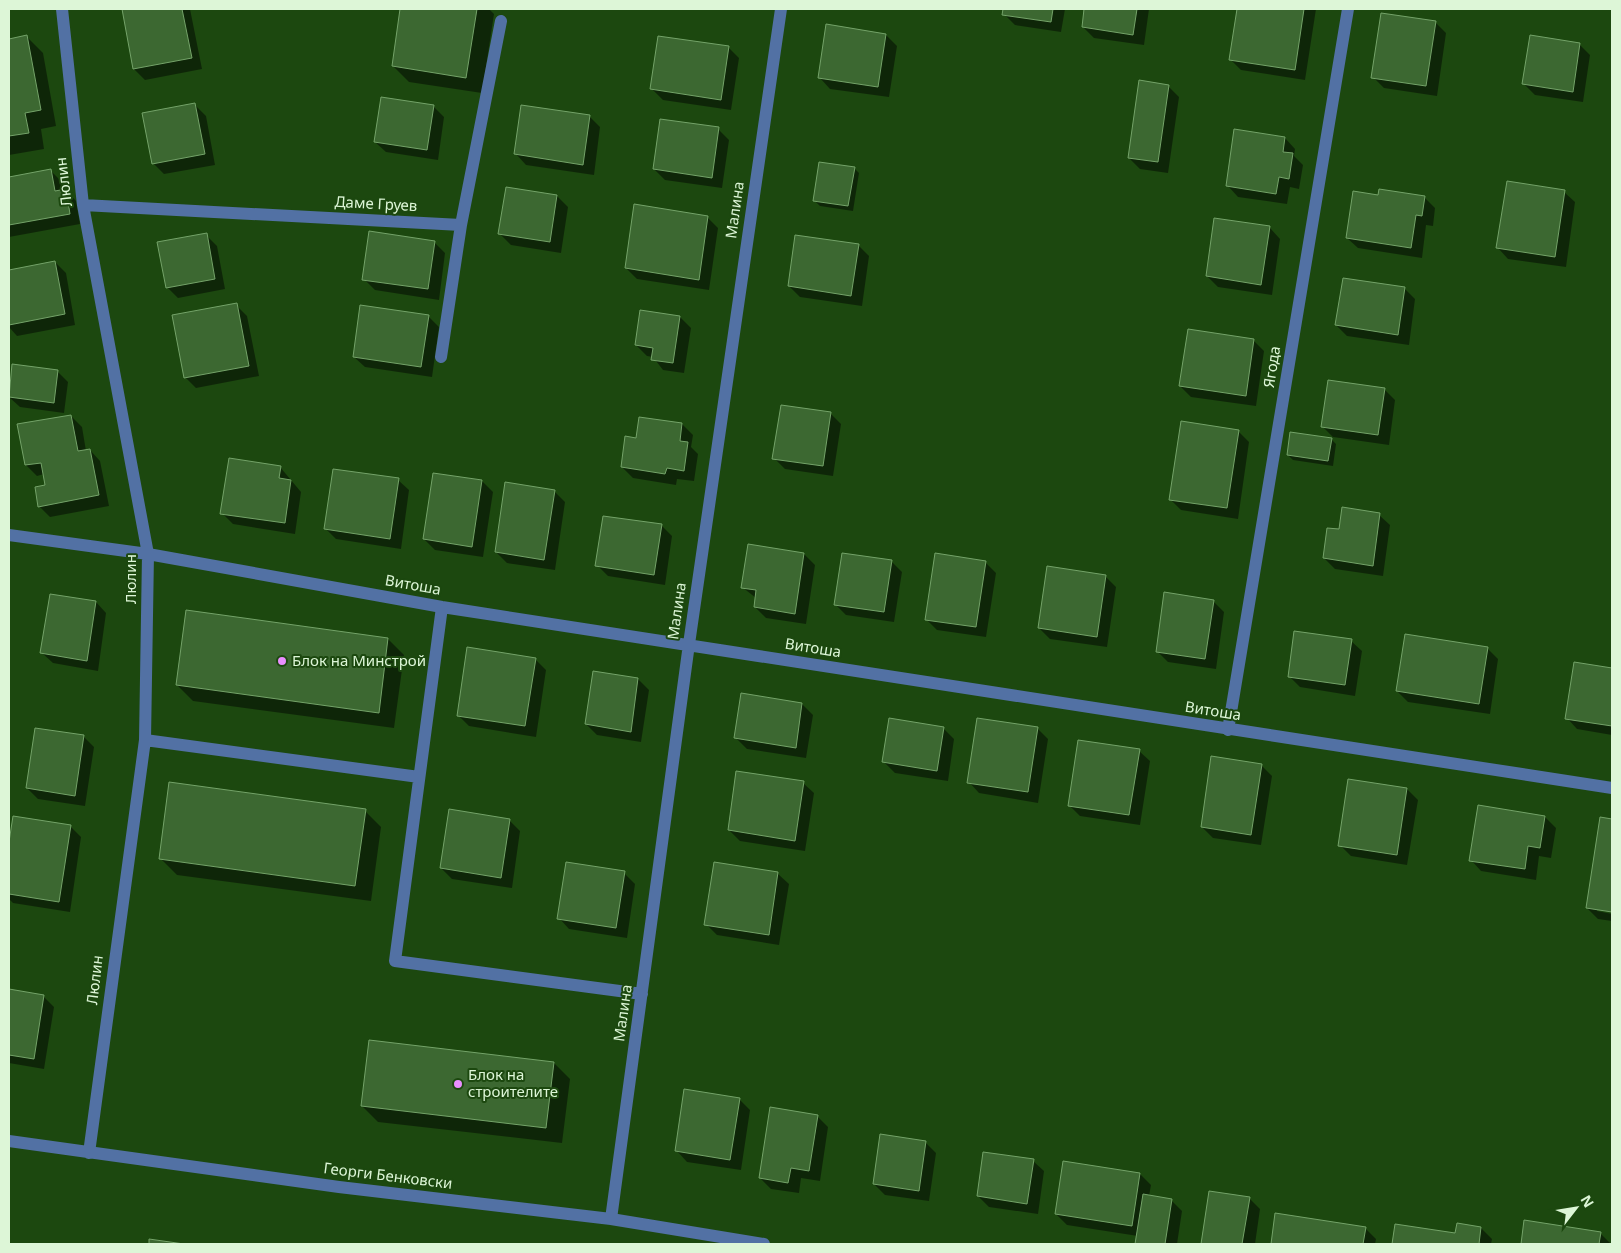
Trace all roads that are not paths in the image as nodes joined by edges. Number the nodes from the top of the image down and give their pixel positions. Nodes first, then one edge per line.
1 (62, 9) edge
2 (781, 9) edge
3 (1348, 9) edge
4 (501, 21) dead end
5 (82, 205) junction
6 (461, 225) junction
7 (441, 357) dead end
8 (9, 535) edge
9 (148, 554) junction
10 (442, 607) junction
11 (688, 644) junction
12 (1228, 730) junction
13 (145, 740) junction
14 (419, 777) junction
15 (1612, 788) edge
16 (642, 994) junction
17 (9, 1141) edge
18 (89, 1153) junction
19 (611, 1219) junction
20 (764, 1244) edge

1 - 5 street, Люлин
2 - 11 street, Малина
3 - 12 street, Ягода
4 - 6 street
5 - 6 street, Даме Груев
5 - 9 street, Люлин
6 - 7 street
8 - 9 street, Витоша
9 - 10 street, Витоша
9 - 13 street, Люлин
10 - 11 street, Витоша
10 - 14 street
11 - 12 street, Витоша
11 - 16 street, Малина
12 - 15 street, Витоша
13 - 14 street
13 - 18 street, Люлин
14 - 16 street
16 - 19 street, Малина
17 - 18 street, Георги Бенковски
18 - 19 street, Георги Бенковски
19 - 20 street, Георги Бенковски

